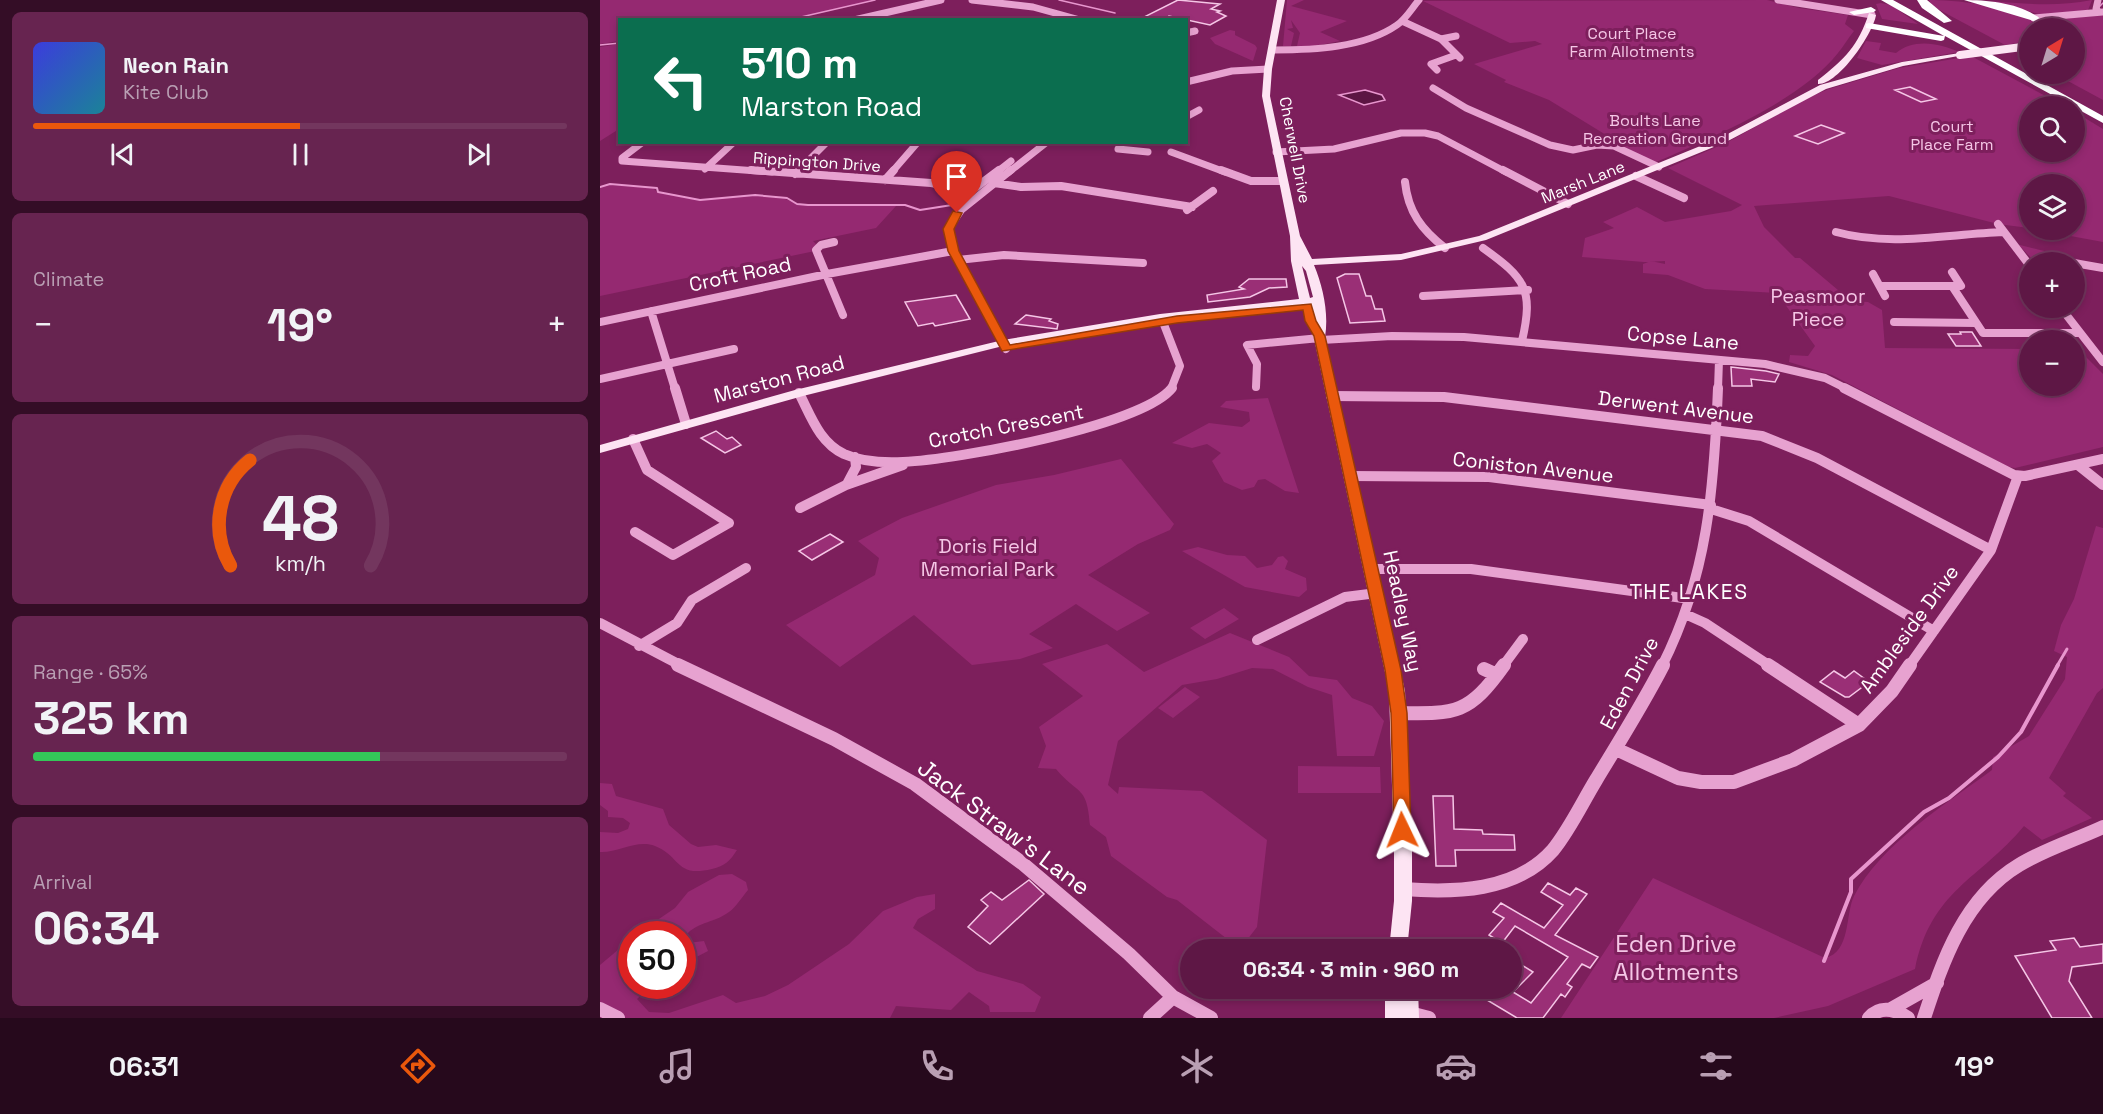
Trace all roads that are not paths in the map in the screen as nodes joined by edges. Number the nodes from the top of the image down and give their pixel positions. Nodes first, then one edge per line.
1 (941, 0) edge
2 (972, 0) edge
3 (1281, 0) edge
4 (1419, 0) edge
5 (1778, 0) edge
6 (1866, 0) edge
7 (1886, 0) edge
8 (1908, 0) edge
9 (1922, 0) edge
10 (1969, 0) edge
11 (2098, 0) edge
12 (1055, 12) junction
13 (1854, 12) joint
14 (1871, 12) junction
15 (2101, 12) edge
16 (860, 18) edge
17 (1043, 18) edge
18 (1074, 18) edge
19 (2034, 18) joint
20 (1402, 21) junction
21 (1947, 21) junction
22 (1869, 26) junction
23 (1195, 30) dead end
24 (1188, 32) edge
25 (1456, 36) dead end
26 (1441, 39) junction
27 (2019, 48) edge
28 (1274, 50) junction
29 (1850, 57) junction
30 (2019, 61) edge
31 (2002, 65) junction
32 (1268, 69) junction
33 (1437, 69) dead end
34 (1876, 70) junction
35 (1188, 80) edge
36 (2060, 84) edge
37 (1433, 88) dead end
38 (1805, 94) junction
39 (2103, 107) edge
40 (1199, 110) dead end
41 (1188, 116) edge
42 (2103, 120) edge
43 (640, 144) edge
44 (732, 144) edge
45 (825, 144) edge
46 (916, 144) edge
47 (1032, 144) edge
48 (1044, 144) edge
49 (1130, 145) edge
50 (1118, 149) dead end
51 (1148, 152) dead end
52 (1171, 152) dead end
53 (1276, 152) junction
54 (1659, 167) junction
55 (705, 169) junction
56 (795, 174) junction
57 (1636, 176) junction
58 (885, 180) junction
59 (1283, 182) junction
60 (1405, 182) dead end
61 (994, 183) junction
62 (972, 190) junction
63 (1213, 191) dead end
64 (1684, 198) dead end
65 (972, 200) junction
66 (1568, 204) junction
67 (1192, 207) junction
68 (1185, 212) dead end
69 (1836, 232) dead end
70 (834, 242) dead end
71 (1445, 248) junction
72 (1483, 248) dead end
73 (953, 251) junction
74 (2019, 252) edge
75 (958, 260) junction
76 (1143, 263) dead end
77 (1303, 263) junction
78 (2085, 265) edge
79 (2103, 268) edge
80 (1952, 272) dead end
81 (827, 274) junction
82 (1873, 274) dead end
83 (1880, 286) junction
84 (1956, 286) junction
85 (1528, 290) junction
86 (1968, 292) dead end
87 (1423, 296) dead end
88 (1885, 296) dead end
89 (1314, 302) junction
90 (651, 311) junction
91 (1223, 311) junction
92 (843, 315) dead end
93 (2069, 318) edge
94 (600, 322) edge
95 (1163, 322) junction
96 (1894, 322) dead end
97 (1140, 323) junction
98 (1976, 323) junction
99 (2078, 330) edge
100 (2019, 333) edge
101 (1320, 338) junction
102 (2085, 340) edge
103 (1522, 341) junction
104 (2088, 344) junction
105 (2103, 344) edge
106 (1005, 346) junction
107 (734, 348) dead end
108 (1719, 360) junction
109 (2103, 362) edge
110 (667, 363) junction
111 (600, 379) edge
112 (1256, 387) dead end
113 (799, 393) junction
114 (1331, 396) junction
115 (686, 424) junction
116 (1716, 429) junction
117 (633, 439) junction
118 (600, 449) edge
119 (855, 457) junction
120 (2103, 459) edge
121 (909, 462) junction
122 (2078, 465) junction
123 (1350, 476) junction
124 (2018, 476) junction
125 (846, 485) junction
126 (2103, 485) edge
127 (1711, 507) junction
128 (800, 508) dead end
129 (635, 532) dead end
130 (1990, 550) junction
131 (747, 568) dead end
132 (1372, 569) junction
133 (1377, 592) junction
134 (1690, 599) junction
135 (1684, 614) junction
136 (600, 623) edge
137 (1934, 631) junction
138 (1523, 639) dead end
139 (1257, 640) dead end
140 (639, 645) junction
141 (1399, 713) junction
142 (1859, 725) junction
143 (1616, 749) junction
144 (2103, 827) edge
145 (1403, 895) junction
146 (1399, 939) edge
147 (1407, 939) edge
148 (1937, 982) junction
149 (1173, 998) junction
150 (1398, 999) edge
151 (1406, 999) edge
152 (600, 1009) edge
153 (1891, 1009) junction
154 (1402, 1015) edge
155 (618, 1018) edge
156 (1150, 1018) edge
157 (1211, 1018) edge
158 (1429, 1018) edge
159 (1869, 1018) edge
160 (1908, 1018) edge
161 (1924, 1018) edge

1 - 16 street
2 - 12 street
3 - 28 main road, Cherwell Drive
4 - 20 street
5 - 13 street
6 - 14 highway
7 - 31 highway
8 - 21 highway
9 - 21 highway
10 - 19 highway
11 - 15 street
12 - 17 street
12 - 18 street
13 - 14 highway
14 - 22 main road
15 - 19 street
20 - 26 street
20 - 28 street
21 - 30 highway
22 - 29 main road
22 - 31 highway
23 - 24 street
25 - 26 street
26 - 33 street
27 - 34 main road, Marsh Lane, bridge
28 - 32 main road, Cherwell Drive
29 - 34 main road
29 - 38 main road
31 - 42 highway
32 - 35 street
32 - 53 main road, Cherwell Drive
34 - 38 main road, Marsh Lane
36 - 39 highway
37 - 54 street
38 - 54 main road, Marsh Lane
40 - 41 street
43 - 55 street, Rippington Drive
44 - 55 street
45 - 56 street
46 - 58 street
47 - 62 street
48 - 61 street
49 - 50 street
49 - 51 street
52 - 59 street
53 - 59 main road, Cherwell Drive
53 - 66 street
54 - 57 main road, Marsh Lane
55 - 56 street, Rippington Drive
56 - 58 street, Rippington Drive
57 - 64 street
57 - 66 main road, Marsh Lane
58 - 62 street, Rippington Drive
59 - 77 main road, Cherwell Drive
60 - 71 street
61 - 65 street
61 - 67 street
62 - 65 street
63 - 67 street
65 - 73 street
66 - 71 main road, Marsh Lane
67 - 68 street
69 - 74 street
70 - 81 street
71 - 77 main road, Marsh Lane
72 - 85 street
73 - 75 street
73 - 81 street, Croft Road
75 - 76 street
75 - 106 street
77 - 89 main road, Cherwell Drive
78 - 79 street
80 - 84 street
81 - 90 street, Croft Road
81 - 92 street
82 - 83 street
83 - 84 street
83 - 88 street
84 - 86 street
84 - 98 street
85 - 87 street
85 - 103 street
89 - 91 main road, Marston Road
89 - 101 main road, Headley Way
90 - 94 street, Croft Road
90 - 110 street
91 - 95 main road, Marston Road
91 - 97 main road, Marston Road
93 - 99 street
95 - 97 main road, Marston Road
95 - 121 street, Crotch Crescent
96 - 98 street
97 - 106 main road, Marston Road
98 - 100 street
101 - 103 street, Copse Lane
101 - 112 street, Copse Lane
101 - 114 main road, Headley Way
102 - 104 street
103 - 108 street, Copse Lane
104 - 105 street
104 - 109 street
106 - 113 main road, Marston Road
107 - 110 street
108 - 116 street, Eden Drive
108 - 124 street, Copse Lane
110 - 111 street
110 - 115 street
113 - 115 main road, Marston Road
113 - 119 street, Crotch Crescent
114 - 116 street, Derwent Avenue
114 - 123 main road, Headley Way
115 - 117 main road, Marston Road
116 - 127 street, Eden Drive
116 - 130 street, Derwent Avenue
117 - 118 main road, Marston Road
117 - 129 street
119 - 121 street, Crotch Crescent
119 - 125 street
120 - 122 street
121 - 125 street
122 - 124 street
122 - 126 street
123 - 127 street, Coniston Avenue
123 - 132 main road, Headley Way
124 - 130 street, Ambleside Drive
125 - 128 street
127 - 134 street, Eden Drive
127 - 137 street, Coniston Avenue
130 - 137 street, Ambleside Drive
131 - 140 street
132 - 133 main road, Headley Way
132 - 134 street
133 - 139 street
133 - 141 main road, Headley Way
134 - 135 street, Eden Drive
135 - 142 street
135 - 143 street, Eden Drive
136 - 140 street, Jack Straw's Lane
137 - 142 street, Ambleside Drive
138 - 141 street
140 - 149 street, Jack Straw's Lane
141 - 145 main road, Headley Way
142 - 143 street, Ambleside Drive
143 - 145 street, Eden Drive
144 - 148 street
145 - 146 main road, Headley Way
145 - 147 main road, Headley Way
148 - 153 street
148 - 161 street
149 - 156 street
149 - 157 street, Jack Straw's Lane
150 - 154 main road
151 - 154 main road
152 - 155 street
153 - 159 street
153 - 160 street
154 - 158 street

